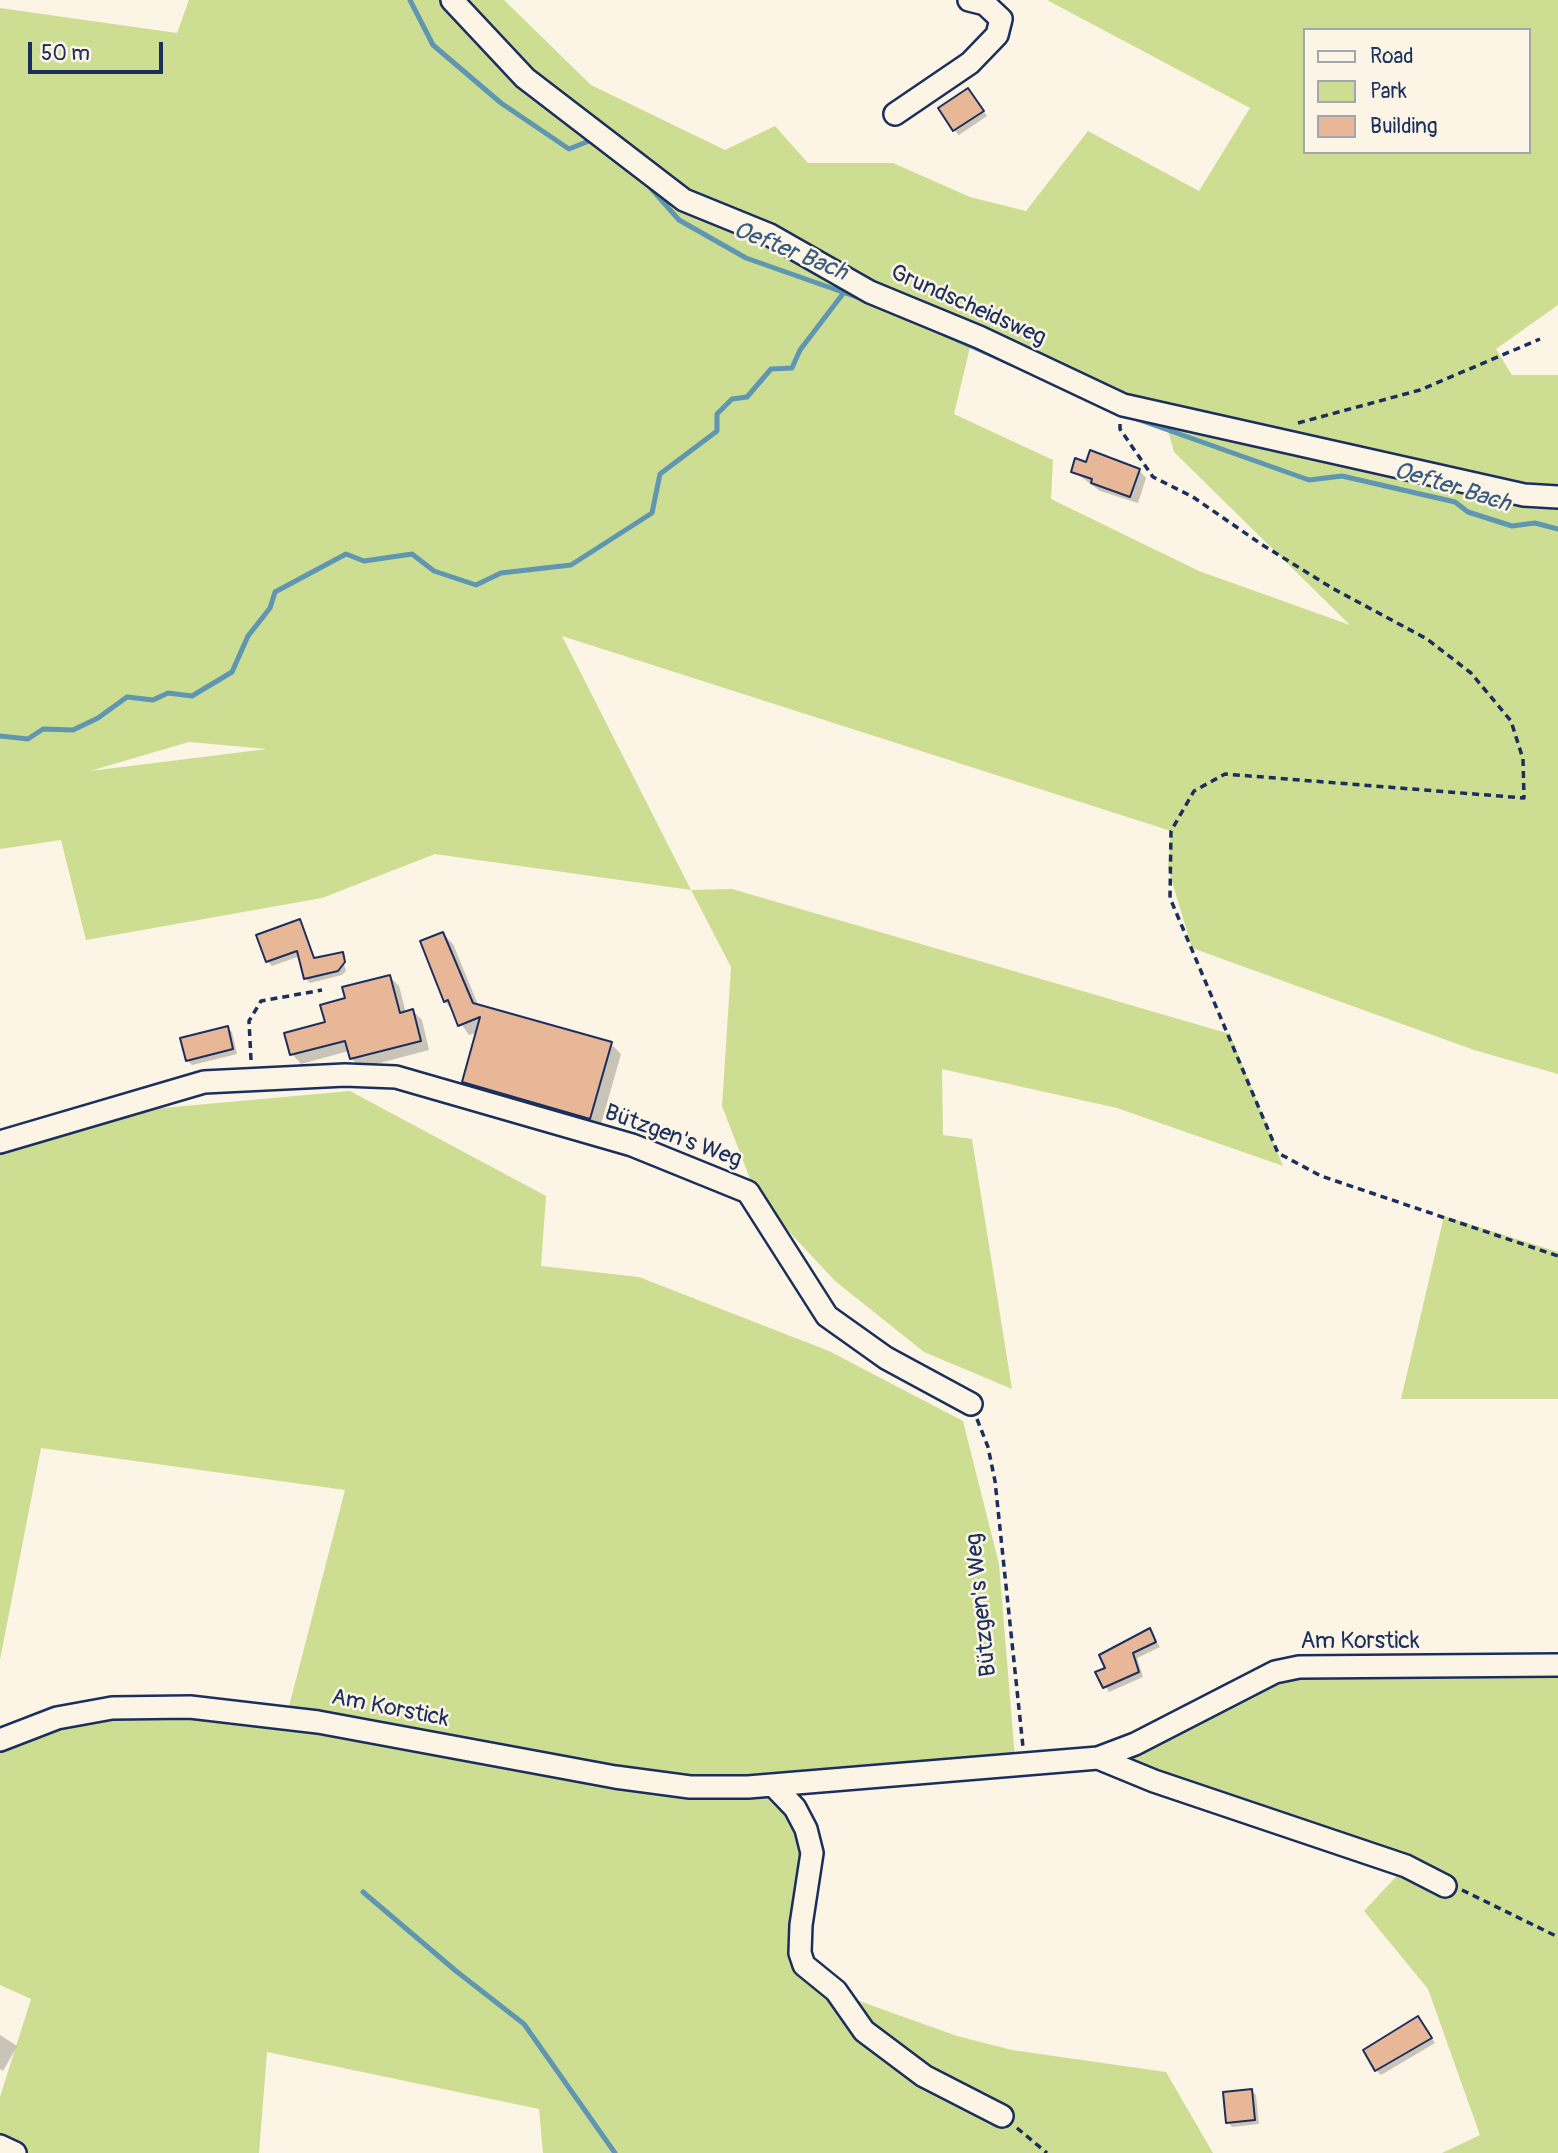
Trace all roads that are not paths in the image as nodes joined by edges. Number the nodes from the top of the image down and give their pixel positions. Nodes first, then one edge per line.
1 (452, 0) edge
2 (969, 0) edge
3 (895, 114) dead end
4 (1558, 497) edge
5 (0, 1142) edge
6 (971, 1404) road end
7 (1558, 1665) edge
8 (0, 1740) edge
9 (1098, 1758) junction
10 (774, 1785) junction
11 (1445, 1886) road end
12 (1002, 2116) road end
13 (0, 2146) edge
14 (15, 2153) edge

1 - 4 street, Grundscheidsweg
2 - 3 street
5 - 6 street, Bützgen's Weg
7 - 9 street, Am Korstick
8 - 10 street, Am Korstick
9 - 10 street, Am Korstick
9 - 11 street, Am Korstick
10 - 12 street
13 - 14 street

